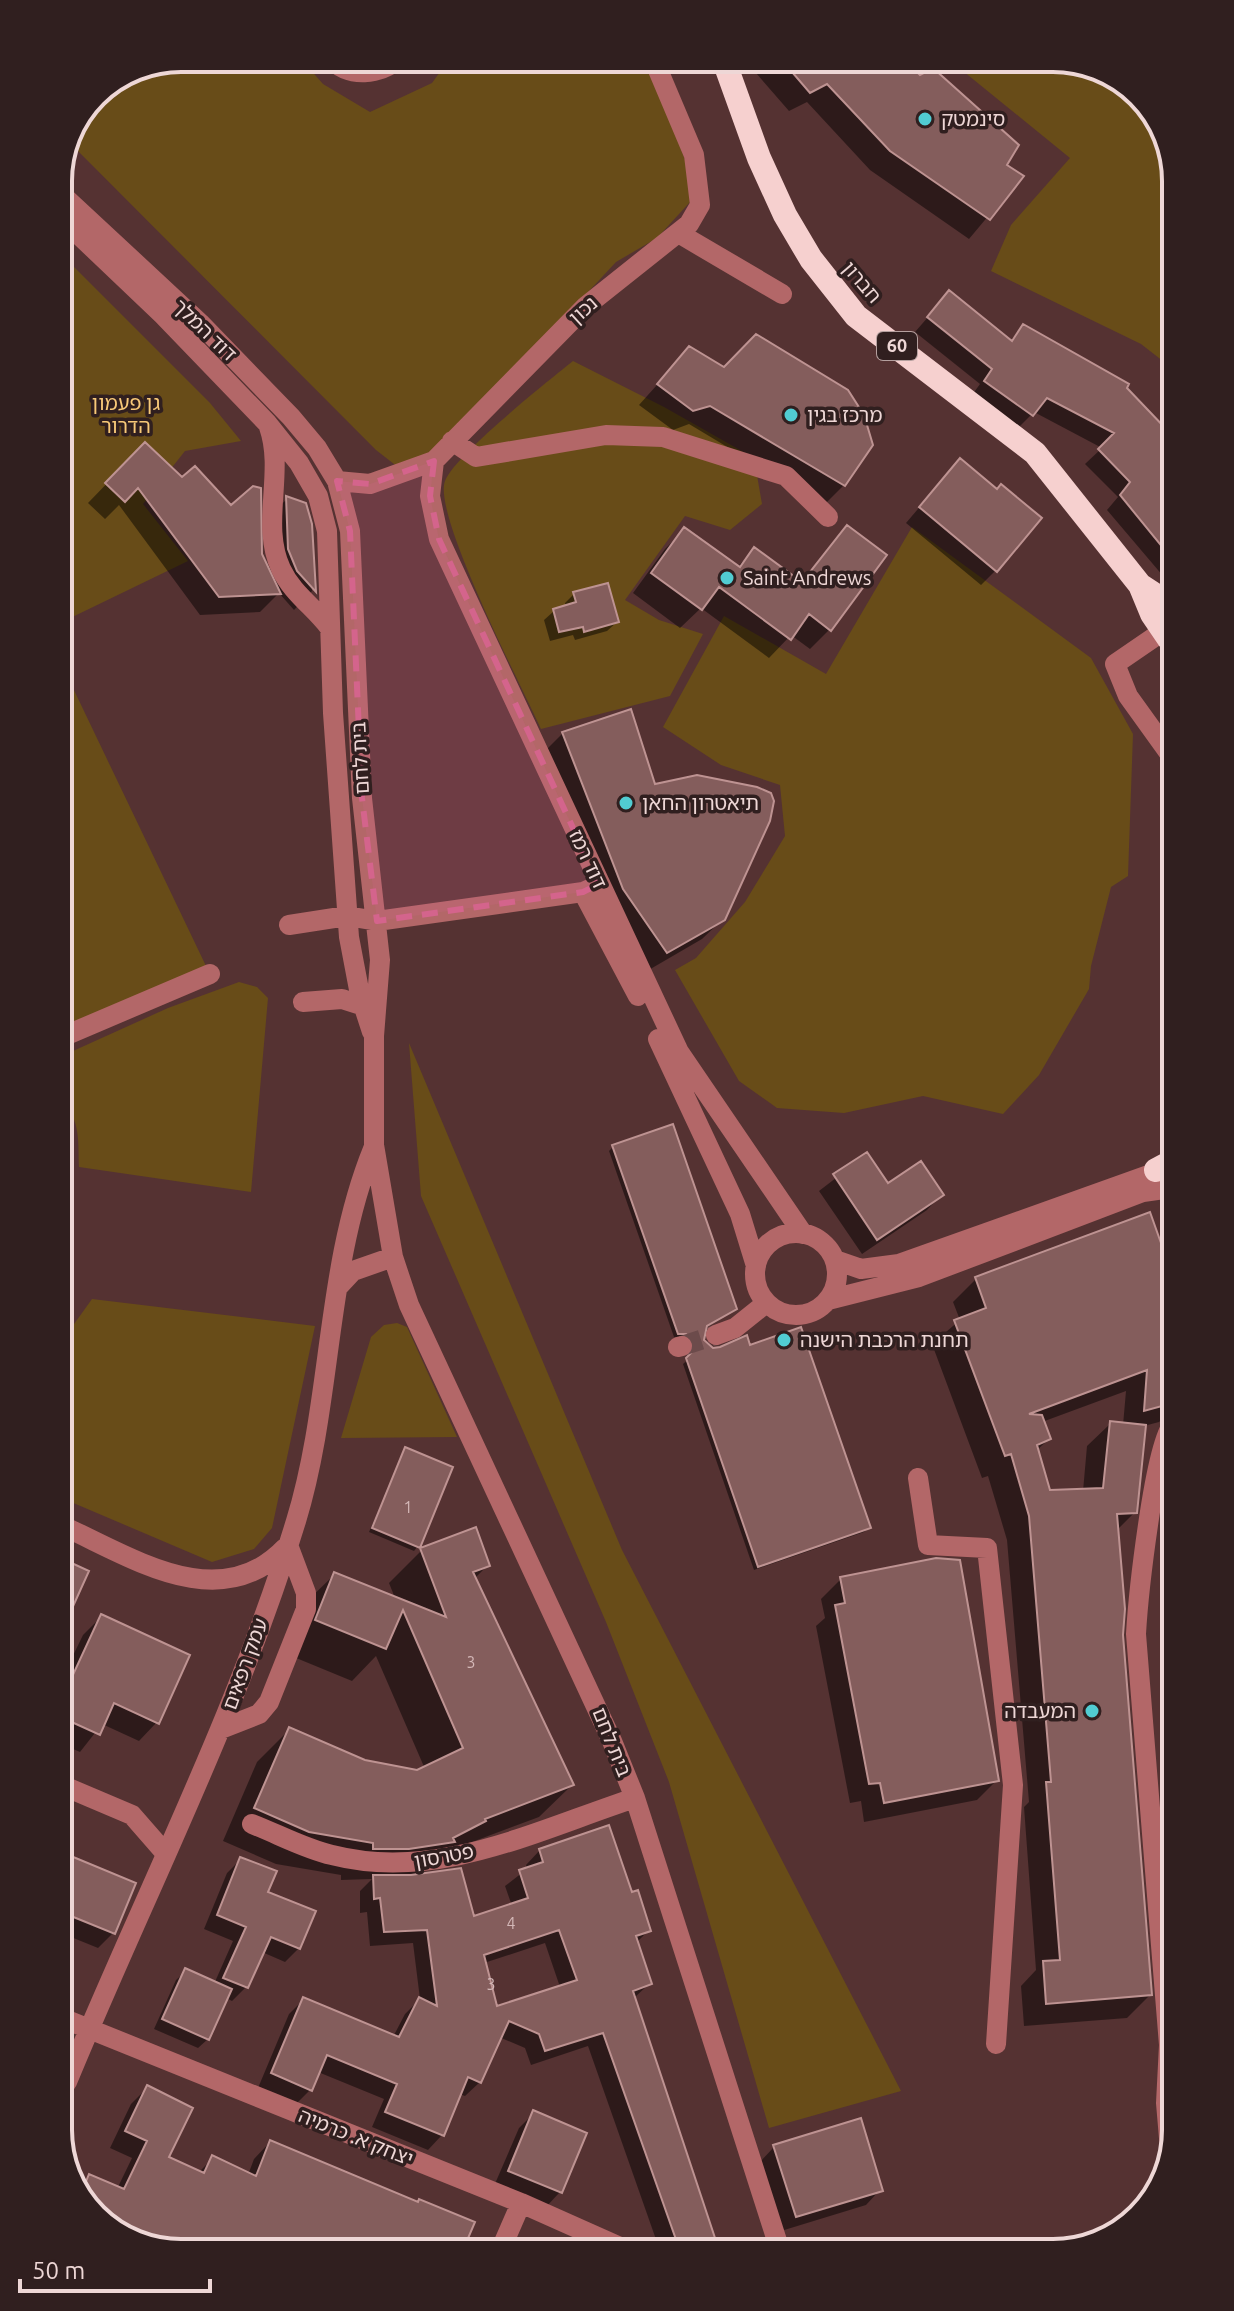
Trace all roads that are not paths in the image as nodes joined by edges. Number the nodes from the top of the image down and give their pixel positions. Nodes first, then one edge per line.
1 (659, 72) edge
2 (728, 72) edge
3 (72, 204) edge
4 (72, 228) edge
5 (680, 234) junction
6 (782, 294) dead end
7 (267, 423) junction
8 (452, 441) junction
9 (434, 461) junction
10 (337, 481) junction
11 (315, 489) joint
12 (828, 517) dead end
13 (1140, 585) junction
14 (1162, 599) edge
15 (1162, 623) edge
16 (329, 627) junction
17 (1162, 635) edge
18 (1162, 743) edge
19 (591, 888) junction
20 (347, 916) junction
21 (377, 916) junction
22 (289, 925) dead end
23 (210, 974) dead end
24 (303, 1002) dead end
25 (364, 1006) junction
26 (72, 1033) edge
27 (374, 1036) junction
28 (374, 1145) junction
29 (1162, 1174) edge
30 (1162, 1177) edge
31 (803, 1234) junction
32 (393, 1257) junction
33 (835, 1260) junction
34 (756, 1266) junction
35 (339, 1286) junction
36 (828, 1300) junction
37 (760, 1308) dead end
38 (716, 1335) tunnel mouth
39 (1162, 1445) edge
40 (918, 1478) dead end
41 (72, 1530) edge
42 (288, 1545) junction
43 (221, 1729) junction
44 (72, 1790) edge
45 (635, 1798) junction
46 (252, 1824) dead end
47 (166, 1854) junction
48 (1162, 1958) edge
49 (72, 2022) edge
50 (89, 2028) junction
51 (996, 2044) dead end
52 (72, 2070) edge
53 (521, 2203) junction
54 (505, 2239) edge
55 (602, 2239) edge
56 (776, 2239) edge

1 - 5 street, נכון
2 - 13 highway, חברון / 60
3 - 10 street, דוד המלך
4 - 7 street, דוד המלך
5 - 6 street
5 - 8 street, נכון
7 - 11 street, דוד המלך
7 - 16 street
8 - 9 street, נכון
8 - 12 street
9 - 10 street, נכון
9 - 19 street, דוד רמז
10 - 21 street, בית לחם
11 - 16 street, בית לחם
13 - 14 highway, חברון / 60
13 - 15 highway, חברון / 60
16 - 20 street, בית לחם
17 - 18 street
19 - 21 street
19 - 31 street, דוד רמז
19 - 34 street, דוד רמז
20 - 21 street
20 - 22 street
20 - 25 street, בית לחם
21 - 27 street, בית לחם
23 - 26 street
24 - 25 street
25 - 27 street, בית לחם
27 - 28 street, בית לחם
28 - 32 street, בית לחם
28 - 35 street, עמק רפאים
29 - 33 street
30 - 36 street
31 - 33 street
31 - 34 street
32 - 35 street
32 - 45 street, בית לחם
33 - 36 street
34 - 36 street
35 - 42 street, עמק רפאים
37 - 38 street
39 - 48 street
40 - 51 street
41 - 42 street
42 - 43 street, עמק רפאים
42 - 43 street
43 - 47 street, עמק רפאים
44 - 47 street
45 - 46 street, פטרסון
45 - 56 street, בית לחם
47 - 50 street, עמק רפאים
49 - 50 street, יצחק א. כרמיה
50 - 52 street, עמק רפאים
50 - 53 street, יצחק א. כרמיה
53 - 54 street
53 - 55 street, יצחק א. כרמיה

